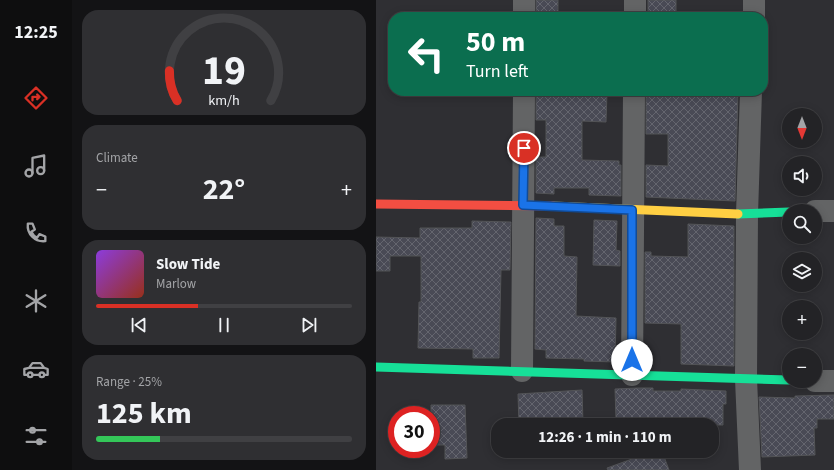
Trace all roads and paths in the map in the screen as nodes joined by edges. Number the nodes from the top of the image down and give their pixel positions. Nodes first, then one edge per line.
1 (524, 0) edge
2 (635, 0) edge
3 (754, 0) edge
4 (524, 12) edge
5 (635, 12) edge
6 (754, 12) edge
7 (524, 96) edge
8 (634, 96) edge
9 (751, 96) edge
10 (376, 204) edge
11 (523, 205) junction
12 (632, 210) junction
13 (822, 211) edge
14 (834, 211) edge
15 (782, 212) edge
16 (747, 214) junction
17 (376, 367) edge
18 (522, 371) junction
19 (632, 375) junction
20 (746, 379) junction
21 (782, 380) edge
22 (822, 381) edge
23 (834, 381) edge
24 (750, 470) edge

1 - 4 street
2 - 5 street
3 - 6 street
7 - 11 street
8 - 12 street
9 - 16 street
10 - 11 street
11 - 12 street
11 - 18 street
12 - 16 street
12 - 19 street
13 - 14 street
15 - 16 street
16 - 20 street
17 - 18 street
18 - 19 street
19 - 20 street
20 - 21 street
20 - 24 street
22 - 23 street

